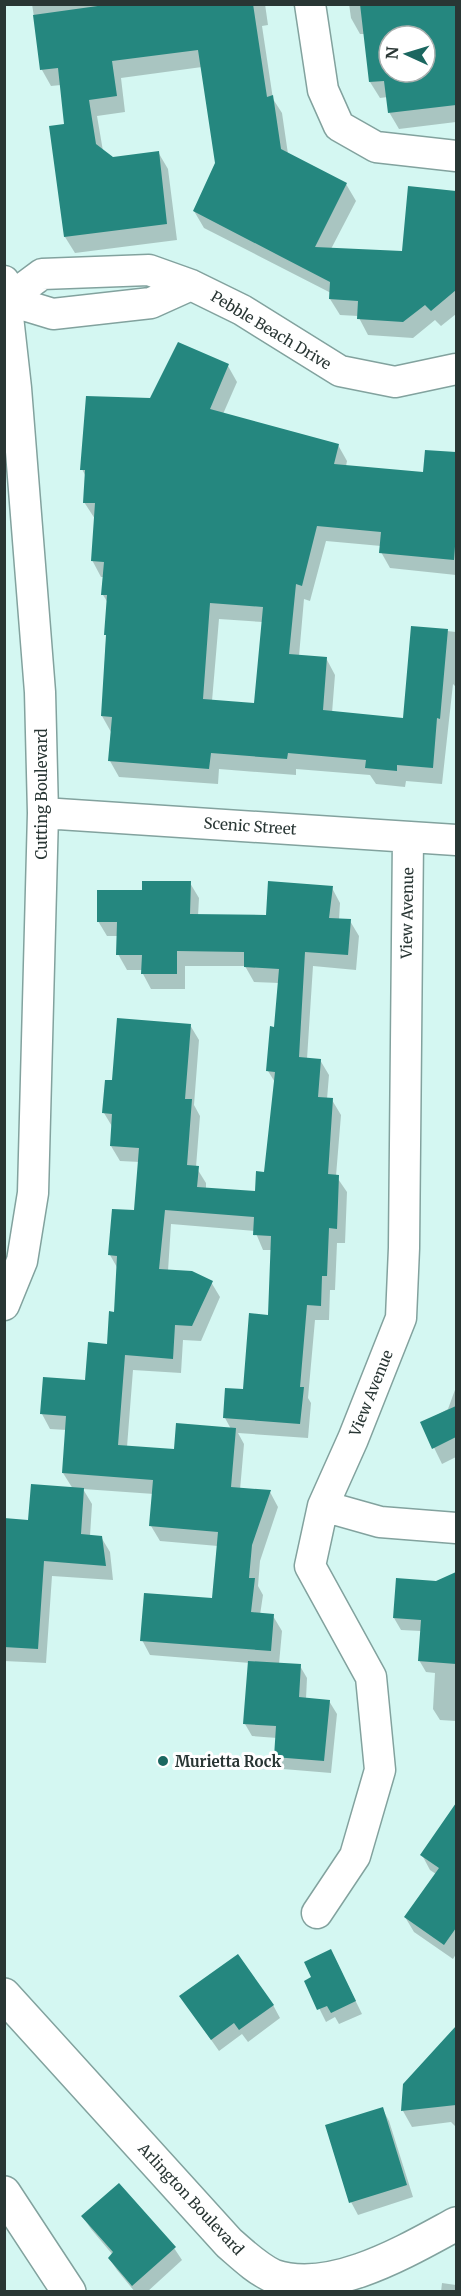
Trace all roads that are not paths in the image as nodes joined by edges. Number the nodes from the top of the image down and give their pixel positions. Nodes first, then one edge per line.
1 (310, 4) edge
2 (456, 156) edge
3 (191, 285) junction
4 (6, 291) edge
5 (456, 369) edge
6 (44, 813) junction
7 (408, 837) junction
8 (456, 840) edge
9 (4, 1305) edge
10 (322, 1506) junction
11 (456, 1528) edge
12 (317, 1913) dead end
13 (4, 1995) edge
14 (4, 2193) edge
15 (456, 2224) edge
16 (69, 2292) edge

1 - 2 street
3 - 4 street, Pebble Beach Drive
3 - 4 street
3 - 5 street, Pebble Beach Drive
4 - 6 street, Cutting Boulevard
6 - 7 street, Scenic Street
6 - 9 street, Cutting Boulevard
7 - 8 street, Scenic Street
7 - 10 street, View Avenue
10 - 11 street
10 - 12 street, View Avenue
13 - 15 main road, Arlington Boulevard
14 - 16 main road

